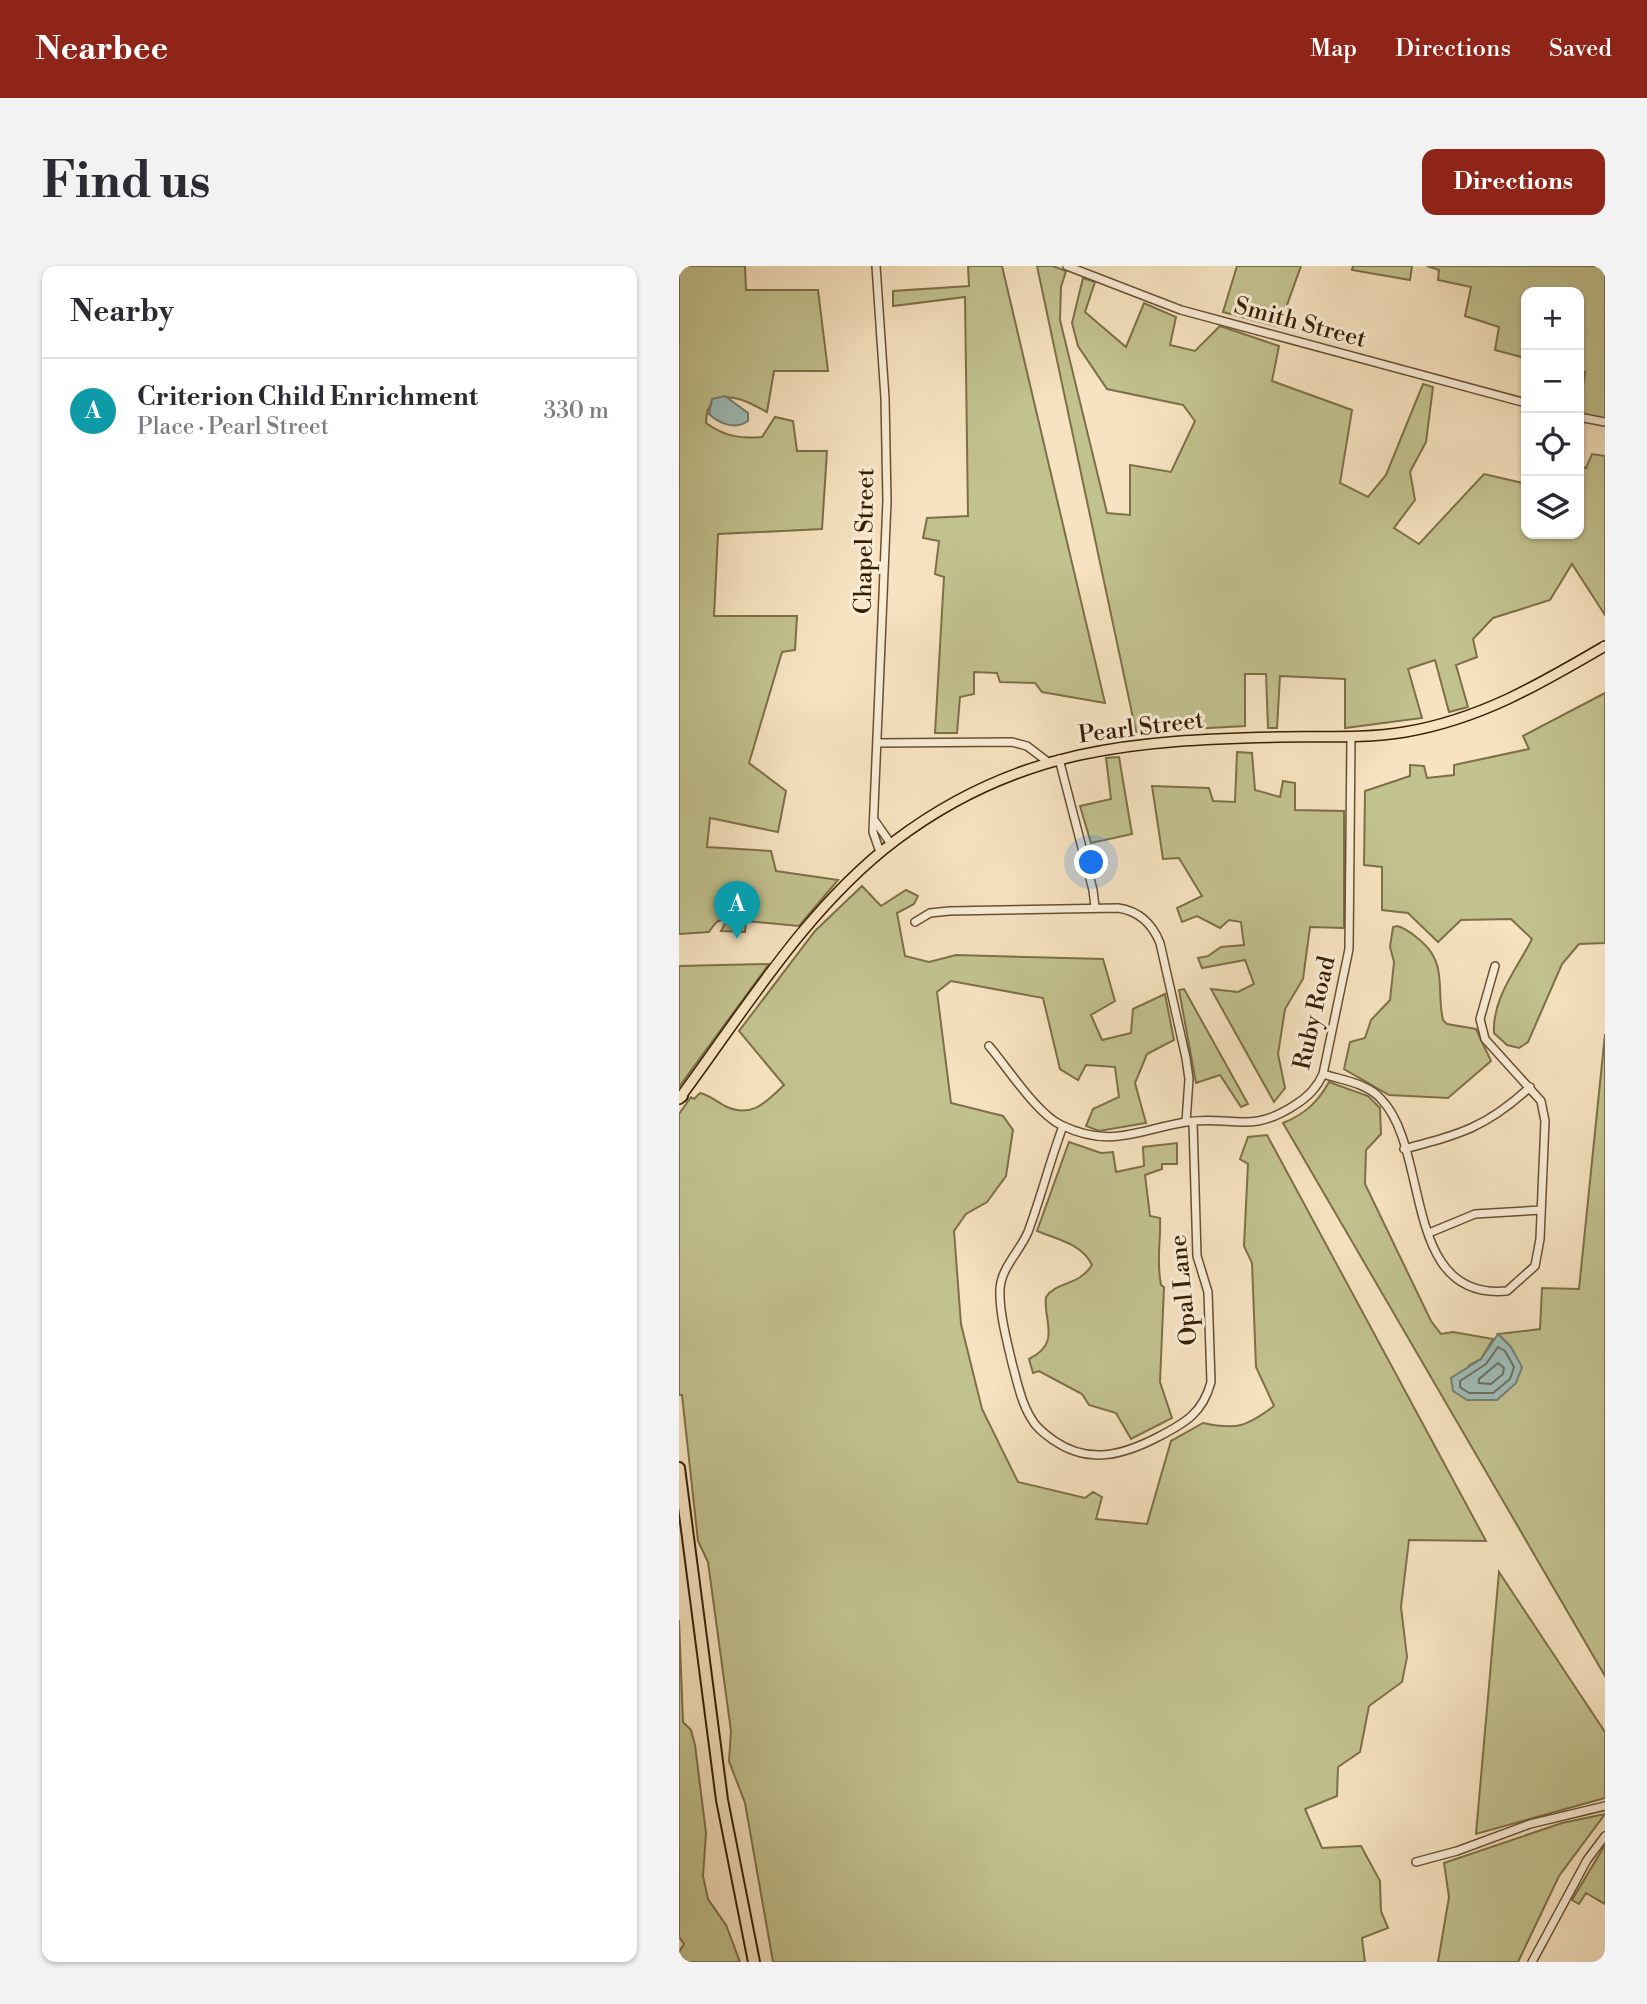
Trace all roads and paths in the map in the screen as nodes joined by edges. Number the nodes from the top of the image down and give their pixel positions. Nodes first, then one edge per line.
1 (876, 266) edge
2 (1067, 266) edge
3 (1521, 402) edge
4 (1584, 417) edge
5 (1605, 422) edge
6 (1605, 646) edge
7 (1351, 738) junction
8 (877, 743) junction
9 (1059, 759) junction
10 (1048, 762) junction
11 (874, 817) junction
12 (891, 844) junction
13 (880, 852) junction
14 (1095, 908) junction
15 (915, 922) dead end
16 (1495, 966) dead end
17 (989, 1046) dead end
18 (1323, 1074) junction
19 (1530, 1087) junction
20 (680, 1098) edge
21 (1190, 1122) junction
22 (1063, 1126) junction
23 (1404, 1149) junction
24 (1541, 1210) junction
25 (1429, 1233) junction
26 (679, 1468) edge
27 (1605, 1806) edge
28 (1605, 1836) edge
29 (1416, 1862) dead end
30 (754, 1962) edge
31 (1532, 1962) edge

1 - 8 street, Chapel Street
2 - 3 street, Smith Street
4 - 5 street
6 - 7 main road, Pearl Street
7 - 9 main road, Pearl Street
7 - 18 street, Ruby Road
8 - 10 street
8 - 11 street, Chapel Street
9 - 10 main road, Pearl Street
9 - 14 street
10 - 12 main road, Pearl Street
11 - 12 street
11 - 13 street, Chapel Street
12 - 13 main road, Pearl Street
13 - 20 main road, Pearl Street
14 - 15 street, Opal Lane
14 - 21 street, Opal Lane
16 - 19 street
17 - 22 street, Ruby Road
18 - 21 street, Ruby Road
18 - 23 street
19 - 23 street
19 - 24 street
21 - 22 street, Ruby Road
21 - 22 street, Opal Lane
23 - 25 street
24 - 25 street
24 - 25 street
26 - 30 highway
27 - 29 street
28 - 31 street

